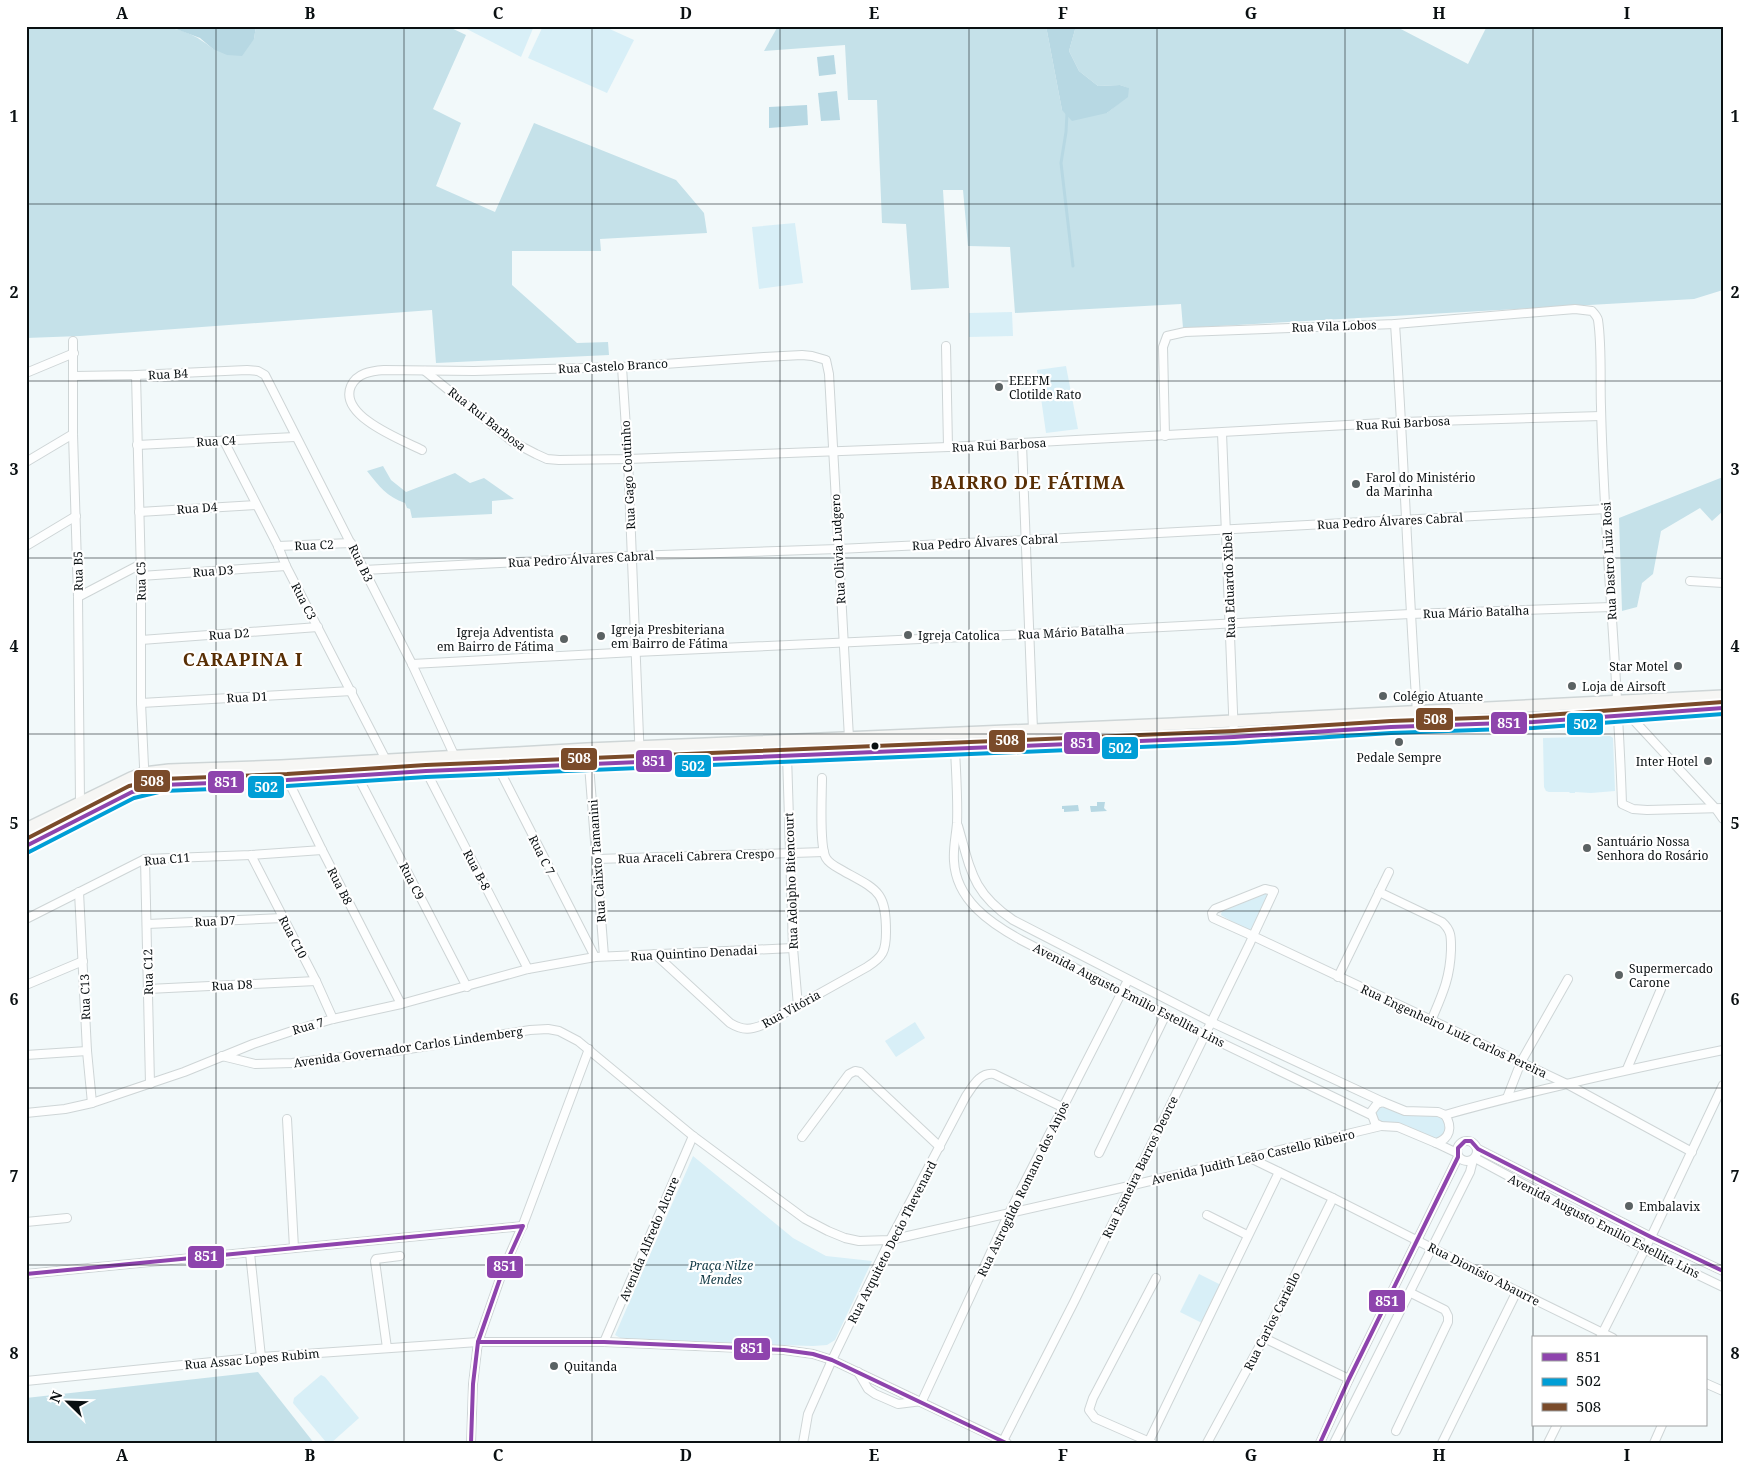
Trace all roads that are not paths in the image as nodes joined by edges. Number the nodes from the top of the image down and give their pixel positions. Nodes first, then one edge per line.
1 (1598, 319) joint
2 (1395, 324) junction
3 (73, 341) dead end
4 (946, 346) dead end
5 (74, 353) junction
6 (826, 360) joint
7 (622, 367) junction
8 (425, 371) junction
9 (262, 372) joint
10 (26, 373) edge
11 (74, 376) junction
12 (136, 376) junction
13 (1601, 416) junction
14 (1402, 422) junction
15 (1222, 433) junction
16 (73, 434) junction
17 (1165, 436) junction
18 (295, 437) junction
19 (224, 441) junction
20 (1022, 444) junction
21 (137, 445) junction
22 (948, 447) junction
23 (422, 450) dead end
24 (833, 452) junction
25 (628, 459) junction
26 (26, 462) edge
27 (256, 504) junction
28 (1606, 509) junction
29 (139, 512) junction
30 (76, 516) junction
31 (1407, 520) junction
32 (1226, 530) junction
33 (1027, 540) junction
34 (351, 543) junction
35 (26, 546) edge
36 (278, 546) junction
37 (838, 549) junction
38 (632, 556) junction
39 (141, 564) junction
40 (286, 566) junction
41 (364, 570) junction
42 (141, 576) junction
43 (1690, 582) dead end
44 (1723, 583) edge
45 (78, 597) junction
46 (1611, 607) junction
47 (1410, 614) junction
48 (1230, 623) junction
49 (318, 627) junction
50 (1030, 634) junction
51 (141, 640) junction
52 (844, 642) junction
53 (635, 652) junction
54 (412, 664) junction
55 (352, 691) junction
56 (1723, 696) edge
57 (1640, 701) junction
58 (1617, 702) junction
59 (142, 703) junction
60 (1723, 708) edge
61 (1417, 712) junction
62 (1623, 716) junction
63 (1234, 720) junction
64 (1033, 730) junction
65 (1234, 736) junction
66 (849, 738) junction
67 (1025, 745) junction
68 (639, 747) junction
69 (955, 749) junction
70 (509, 754) junction
71 (787, 755) junction
72 (455, 757) junction
73 (386, 760) junction
74 (640, 762) junction
75 (589, 765) junction
76 (281, 766) junction
77 (500, 769) junction
78 (426, 771) junction
79 (144, 773) junction
80 (357, 775) junction
81 (822, 778) dead end
82 (287, 780) junction
83 (145, 788) junction
84 (80, 802) junction
85 (1719, 809) edge
86 (1723, 819) edge
87 (957, 821) junction
88 (26, 829) edge
89 (26, 846) edge
90 (322, 850) junction
91 (824, 852) junction
92 (791, 853) junction
93 (251, 855) junction
94 (145, 859) junction
95 (597, 859) junction
96 (1388, 872) dead end
97 (1274, 891) joint
98 (79, 892) junction
99 (1379, 892) junction
100 (283, 918) junction
101 (26, 919) edge
102 (147, 924) junction
103 (1253, 936) junction
104 (793, 948) junction
105 (655, 954) junction
106 (604, 956) junction
107 (595, 957) junction
108 (83, 961) junction
109 (528, 970) junction
110 (1338, 977) junction
111 (1568, 979) dead end
112 (1128, 980) junction
113 (316, 981) junction
114 (26, 985) edge
115 (467, 987) junction
116 (148, 988) junction
117 (1661, 989) dead end
118 (1122, 992) junction
119 (401, 1004) junction
120 (798, 1006) junction
121 (1166, 1014) junction
122 (333, 1019) junction
123 (1431, 1021) junction
124 (1211, 1022) junction
125 (1205, 1035) junction
126 (589, 1049) junction
127 (1723, 1050) edge
128 (87, 1051) junction
129 (26, 1055) edge
130 (222, 1056) junction
131 (1520, 1062) junction
132 (1627, 1069) junction
133 (150, 1084) junction
134 (1567, 1084) junction
135 (1723, 1085) edge
136 (1507, 1098) junction
137 (1382, 1102) junction
138 (92, 1103) junction
139 (1064, 1108) junction
140 (26, 1112) edge
141 (1371, 1115) junction
142 (1445, 1115) junction
143 (287, 1120) dead end
144 (1381, 1126) junction
145 (1448, 1134) junction
146 (693, 1136) junction
147 (802, 1137) dead end
148 (1464, 1141) junction
149 (1436, 1143) junction
150 (940, 1147) junction
151 (1478, 1149) junction
152 (1692, 1152) junction
153 (1099, 1153) dead end
154 (1458, 1155) junction
155 (1248, 1157) junction
156 (1474, 1159) junction
157 (1486, 1165) junction
158 (1279, 1172) junction
159 (1470, 1172) junction
160 (1130, 1186) junction
161 (1333, 1198) junction
162 (1009, 1213) junction
163 (1207, 1216) dead end
164 (67, 1218) dead end
165 (26, 1222) edge
166 (523, 1226) junction
167 (1247, 1235) junction
168 (1651, 1237) junction
169 (890, 1240) junction
170 (1416, 1240) junction
171 (294, 1248) junction
172 (1644, 1248) junction
173 (1433, 1249) junction
174 (250, 1253) junction
175 (400, 1256) dead end
176 (1723, 1271) edge
177 (26, 1274) edge
178 (1156, 1278) dead end
179 (1723, 1287) edge
180 (1517, 1291) junction
181 (1411, 1293) junction
182 (1601, 1335) edge
183 (1264, 1338) junction
184 (478, 1342) junction
185 (604, 1342) junction
186 (387, 1348) junction
187 (261, 1357) junction
188 (832, 1360) junction
189 (858, 1372) junction
190 (1349, 1379) junction
191 (26, 1381) edge
192 (1706, 1384) edge
193 (1723, 1392) edge
194 (922, 1401) junction
195 (1556, 1426) edge
196 (1662, 1426) edge
197 (1396, 1431) dead end
198 (1005, 1442) edge
199 (1150, 1442) edge
200 (1323, 1442) edge
201 (471, 1443) edge
202 (803, 1443) edge
203 (1207, 1443) edge
204 (1334, 1443) edge
205 (1442, 1443) edge
206 (1548, 1443) edge
207 (1654, 1443) edge

1 - 2 street, Rua Vila Lobos
1 - 13 street, Rua Dastro Luiz Rosi
2 - 14 street
2 - 17 street, Rua Vila Lobos
3 - 5 street, Rua B5
4 - 22 street
5 - 10 street
5 - 11 street, Rua B5
6 - 7 street, Rua Castelo Branco
6 - 24 street, Rua Olivia Ludgero
7 - 8 street, Rua Castelo Branco
7 - 25 street, Rua Gago Coutinho
8 - 23 street, Rua Castelo Branco
8 - 25 street, Rua Rui Barbosa
9 - 12 street, Rua B4
9 - 18 street, Rua B3
11 - 12 street, Rua B4
11 - 16 street, Rua B5
12 - 21 street, Rua C5
13 - 14 street, Rua Rui Barbosa
13 - 28 street, Rua Dastro Luiz Rosi
14 - 15 street, Rua Rui Barbosa
14 - 31 street
15 - 17 street, Rua Rui Barbosa
15 - 32 street, Rua Eduardo Xibel
16 - 26 street
16 - 30 street, Rua B5
17 - 20 street, Rua Rui Barbosa
18 - 19 street, Rua C4
18 - 34 street, Rua B3
19 - 21 street, Rua C4
19 - 27 street, Rua C3
20 - 22 street, Rua Rui Barbosa
20 - 33 street
21 - 29 street, Rua C5
22 - 24 street, Rua Rui Barbosa
24 - 25 street, Rua Rui Barbosa
24 - 37 street, Rua Olivia Ludgero
25 - 38 street, Rua Gago Coutinho
27 - 29 street, Rua D4
27 - 36 street, Rua C3
28 - 31 street, Rua Pedro Álvares Cabral
28 - 46 street, Rua Dastro Luiz Rosi
29 - 39 street, Rua C5
30 - 35 street
30 - 45 street, Rua B5
31 - 32 street, Rua Pedro Álvares Cabral
31 - 47 street
32 - 33 street, Rua Pedro Álvares Cabral
32 - 48 street, Rua Eduardo Xibel
33 - 37 street, Rua Pedro Álvares Cabral
33 - 50 street
34 - 36 street, Rua C2
34 - 41 street, Rua B3
36 - 40 street, Rua C3
37 - 38 street, Rua Pedro Álvares Cabral
37 - 52 street, Rua Olivia Ludgero
38 - 41 street, Rua Pedro Álvares Cabral
38 - 53 street, Rua Gago Coutinho
39 - 42 street, Rua C5
39 - 45 street
40 - 42 street, Rua D3
40 - 49 street, Rua C3
41 - 54 street, Rua B3
42 - 51 street, Rua C5
43 - 44 street
45 - 84 street, Rua B5
46 - 47 street, Rua Mário Batalha
46 - 58 street, Rua Dastro Luiz Rosi
47 - 48 street, Rua Mário Batalha
47 - 61 street
48 - 50 street, Rua Mário Batalha
48 - 63 street, Rua Eduardo Xibel
49 - 51 street, Rua D2
49 - 55 street, Rua C3
50 - 52 street, Rua Mário Batalha
50 - 64 street
51 - 59 street, Rua C5
52 - 53 street, Rua Mário Batalha
52 - 66 street, Rua Olivia Ludgero
53 - 54 street, Rua Mário Batalha
53 - 68 street, Rua Gago Coutinho
54 - 72 street, Rua B3
55 - 59 street, Rua D1
55 - 73 street, Rua C3
56 - 57 street
57 - 58 street
57 - 62 street
58 - 61 street
58 - 62 street, Rua Dastro Luiz Rosi
59 - 79 street, Rua C5
60 - 62 street
61 - 63 street
62 - 65 street
62 - 85 street
62 - 85 street, Rua Dastro Luiz Rosi
63 - 64 street
63 - 65 street, Rua Eduardo Xibel
64 - 66 street
64 - 67 street
65 - 67 street
66 - 68 street
67 - 69 street
68 - 70 street
68 - 74 street, Rua Gago Coutinho
69 - 71 street
69 - 87 street, Avenida Augusto Emilio Estellita Lins
70 - 72 street
70 - 77 street
71 - 74 street
71 - 92 street, Rua Adolpho Bitencourt
72 - 73 street
73 - 76 street
74 - 75 street
75 - 77 street
75 - 95 street, Rua Calixto Tamanini
76 - 79 street
76 - 82 street, Rua B8
77 - 78 street
77 - 107 street, Rua C 7
78 - 80 street
78 - 109 street, Rua B-8
79 - 83 street, Rua C5
79 - 84 street
80 - 82 street
80 - 115 street, Rua C9
81 - 91 street
82 - 83 street
82 - 90 street, Rua B8
83 - 89 street
84 - 88 street
85 - 86 street
87 - 112 street, Avenida Augusto Emilio Estellita Lins
87 - 118 street, Avenida Augusto Emilio Estellita Lins
90 - 93 street, Rua C11
90 - 119 street, Rua B8
91 - 92 street, Rua Araceli Cabrera Crespo
91 - 120 street, Rua Vitória
92 - 95 street, Rua Araceli Cabrera Crespo
92 - 104 street, Rua Adolpho Bitencourt
93 - 94 street, Rua C11
93 - 100 street, Rua C10
94 - 98 street, Rua C11
94 - 102 street, Rua C12
95 - 106 street, Rua Calixto Tamanini
96 - 99 street
97 - 103 street, Rua Esmeira Barros Deorce
97 - 103 street, Rua Engenheiro Luiz Carlos Pereira
98 - 101 street, Rua C11
98 - 108 street, Rua C13
99 - 110 street
99 - 123 street
100 - 102 street, Rua D7
100 - 113 street, Rua C10
102 - 116 street, Rua C12
103 - 110 street, Rua Engenheiro Luiz Carlos Pereira
103 - 124 street, Rua Esmeira Barros Deorce
104 - 105 street, Rua Quintino Denadai
104 - 120 street, Rua Adolpho Bitencourt
105 - 106 street, Rua Quintino Denadai
105 - 120 street, Rua Vitória
106 - 107 street, Rua Quintino Denadai
107 - 109 street, Rua 7
108 - 114 street
108 - 128 street, Rua C13
109 - 115 street, Rua 7
110 - 123 street, Rua Engenheiro Luiz Carlos Pereira
111 - 131 street
112 - 118 street, Rua Astrogildo Romano dos Anjos
112 - 124 street, Avenida Augusto Emilio Estellita Lins
113 - 116 street, Rua D8
113 - 122 street, Rua C10
115 - 119 street, Rua 7
116 - 133 street, Rua C12
117 - 132 street
118 - 121 street, Avenida Augusto Emilio Estellita Lins
118 - 139 street, Rua Astrogildo Romano dos Anjos
119 - 122 street, Rua 7
121 - 125 street, Avenida Augusto Emilio Estellita Lins
121 - 153 street
122 - 130 street, Rua 7
123 - 131 street, Rua Engenheiro Luiz Carlos Pereira
124 - 125 street, Rua Esmeira Barros Deorce
124 - 137 street, Avenida Augusto Emilio Estellita Lins
125 - 141 street, Avenida Augusto Emilio Estellita Lins
125 - 160 street, Rua Esmeira Barros Deorce
126 - 130 street, Avenida Governador Carlos Lindemberg
126 - 146 street, Avenida Governador Carlos Lindemberg
126 - 166 street
127 - 132 street
128 - 129 street
128 - 138 street, Rua C13
130 - 133 street, Rua 7
131 - 134 street, Rua Engenheiro Luiz Carlos Pereira
131 - 136 street
132 - 134 street
133 - 138 street, Rua 7
134 - 136 street
134 - 152 street, Rua Engenheiro Luiz Carlos Pereira
135 - 152 street
136 - 142 street
137 - 141 street
137 - 142 street, Avenida Augusto Emilio Estellita Lins
138 - 140 street, Rua 7
139 - 150 street, Rua Arquiteto Decio Thevenard
139 - 162 street, Rua Astrogildo Romano dos Anjos
141 - 144 street
142 - 145 street
143 - 171 street
144 - 149 street
144 - 155 street, Avenida Judith Leão Castello Ribeiro
145 - 148 street
145 - 149 street
146 - 169 street
146 - 185 street, Avenida Alfredo Alcure
147 - 150 street
148 - 151 street
148 - 154 street
149 - 154 street
150 - 169 street, Rua Arquiteto Decio Thevenard
151 - 156 street
151 - 168 street, Avenida Augusto Emilio Estellita Lins
152 - 168 street
154 - 156 street
154 - 170 street
155 - 158 street, Rua Dionísio Abaurre
155 - 160 street, Avenida Judith Leão Castello Ribeiro
156 - 157 street, Avenida Augusto Emilio Estellita Lins
156 - 159 street
157 - 159 street
157 - 172 street, Avenida Augusto Emilio Estellita Lins
158 - 161 street, Rua Dionísio Abaurre
158 - 167 street
159 - 173 street
160 - 162 street, Avenida Judith Leão Castello Ribeiro
160 - 198 street, Rua Esmeira Barros Deorce
161 - 170 street, Rua Dionísio Abaurre
161 - 183 street, Rua Carlos Cariello
162 - 169 street, Avenida Judith Leão Castello Ribeiro
162 - 194 street, Rua Astrogildo Romano dos Anjos
163 - 167 street
164 - 165 street
166 - 171 street
166 - 184 street
167 - 199 street
168 - 172 street
168 - 176 street, Avenida Augusto Emilio Estellita Lins
169 - 188 street, Rua Arquiteto Decio Thevenard
170 - 173 street, Rua Dionísio Abaurre
170 - 190 street
171 - 174 street
172 - 179 street, Avenida Augusto Emilio Estellita Lins
172 - 182 street
173 - 180 street, Rua Dionísio Abaurre
173 - 181 street
174 - 177 street
174 - 187 street
175 - 186 street
178 - 199 street
180 - 182 street, Rua Dionísio Abaurre
180 - 205 street
181 - 197 street
181 - 204 street
183 - 190 street
183 - 203 street, Rua Carlos Cariello
184 - 185 street, Rua Assac Lopes Rubim
184 - 186 street, Rua Assac Lopes Rubim
184 - 201 street
185 - 188 street, Rua Assac Lopes Rubim
186 - 187 street, Rua Assac Lopes Rubim
187 - 191 street, Rua Assac Lopes Rubim
188 - 189 street, Rua Assac Lopes Rubim
188 - 202 street, Rua Arquiteto Decio Thevenard
189 - 194 street, Rua Assac Lopes Rubim
189 - 194 street
190 - 200 street
192 - 193 street
194 - 198 street, Rua Assac Lopes Rubim
195 - 206 street
196 - 207 street

